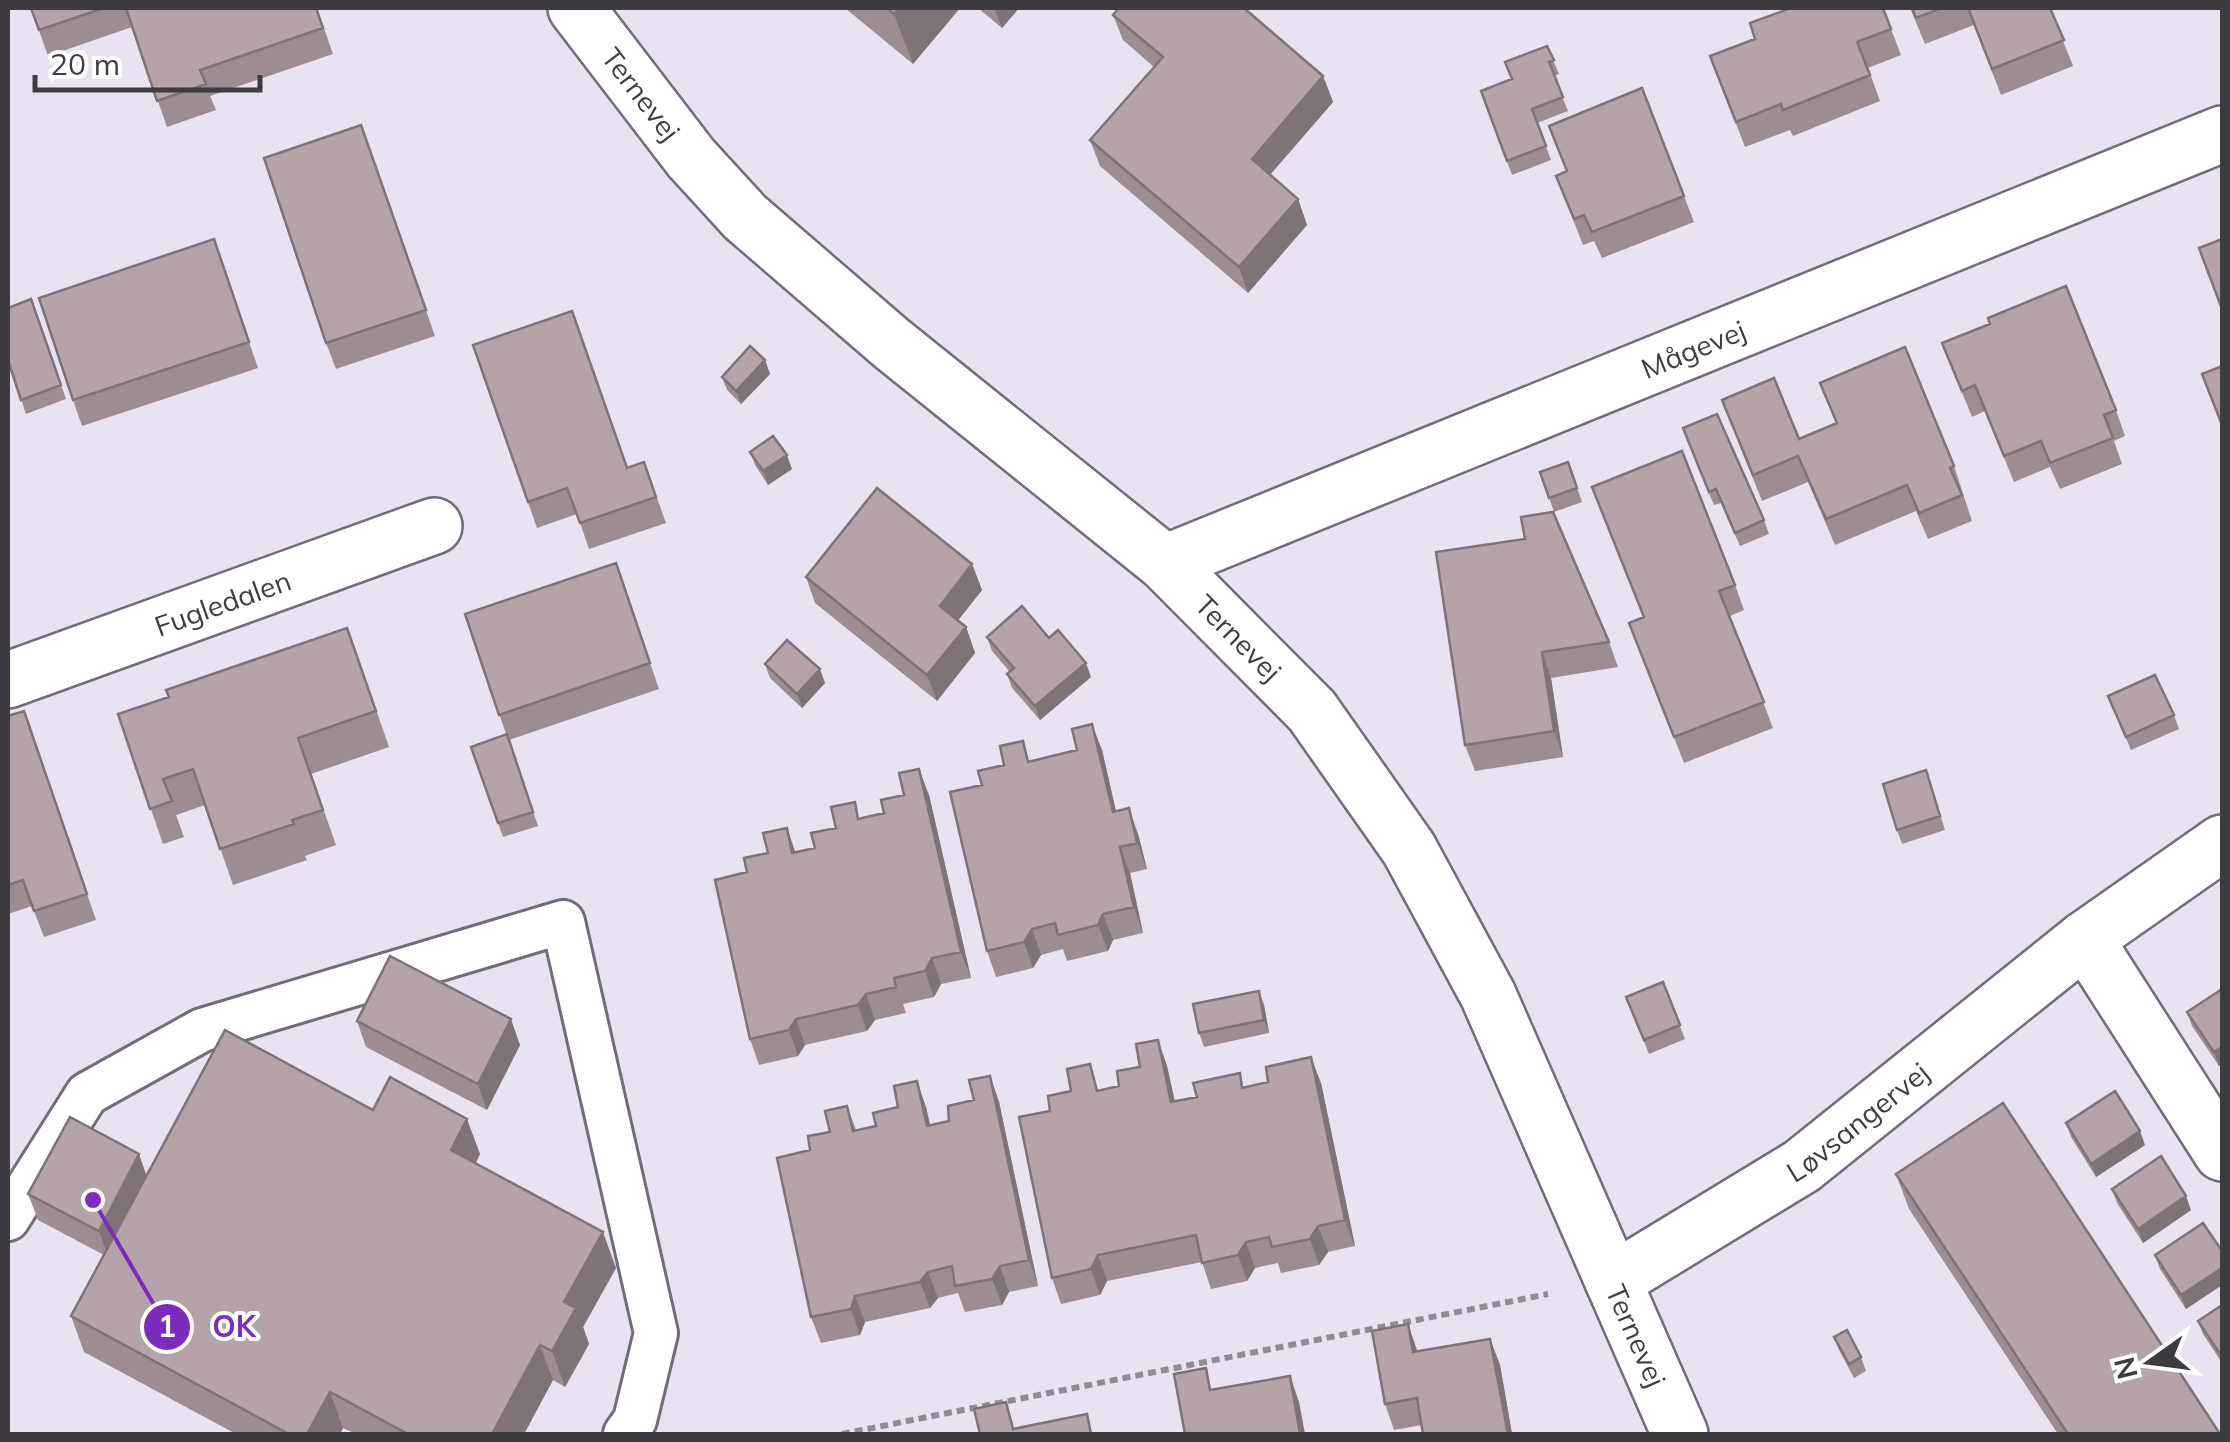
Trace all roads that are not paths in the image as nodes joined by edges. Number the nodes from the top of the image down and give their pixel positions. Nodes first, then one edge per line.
1 (579, 9) edge
2 (2222, 134) edge
3 (434, 526) dead end
4 (1165, 563) junction
5 (8, 680) edge
6 (2222, 844) edge
7 (2085, 938) junction
8 (2222, 1153) edge
9 (8, 1220) edge
10 (1614, 1281) junction
11 (626, 1434) edge
12 (1680, 1434) edge

1 - 4 street, Ternevej
2 - 4 street, Mågevej
3 - 5 street, Fugledalen
4 - 10 street, Ternevej
6 - 7 street, Løvsangervej
7 - 8 street
7 - 10 street, Løvsangervej
9 - 11 lane
10 - 12 street, Ternevej

